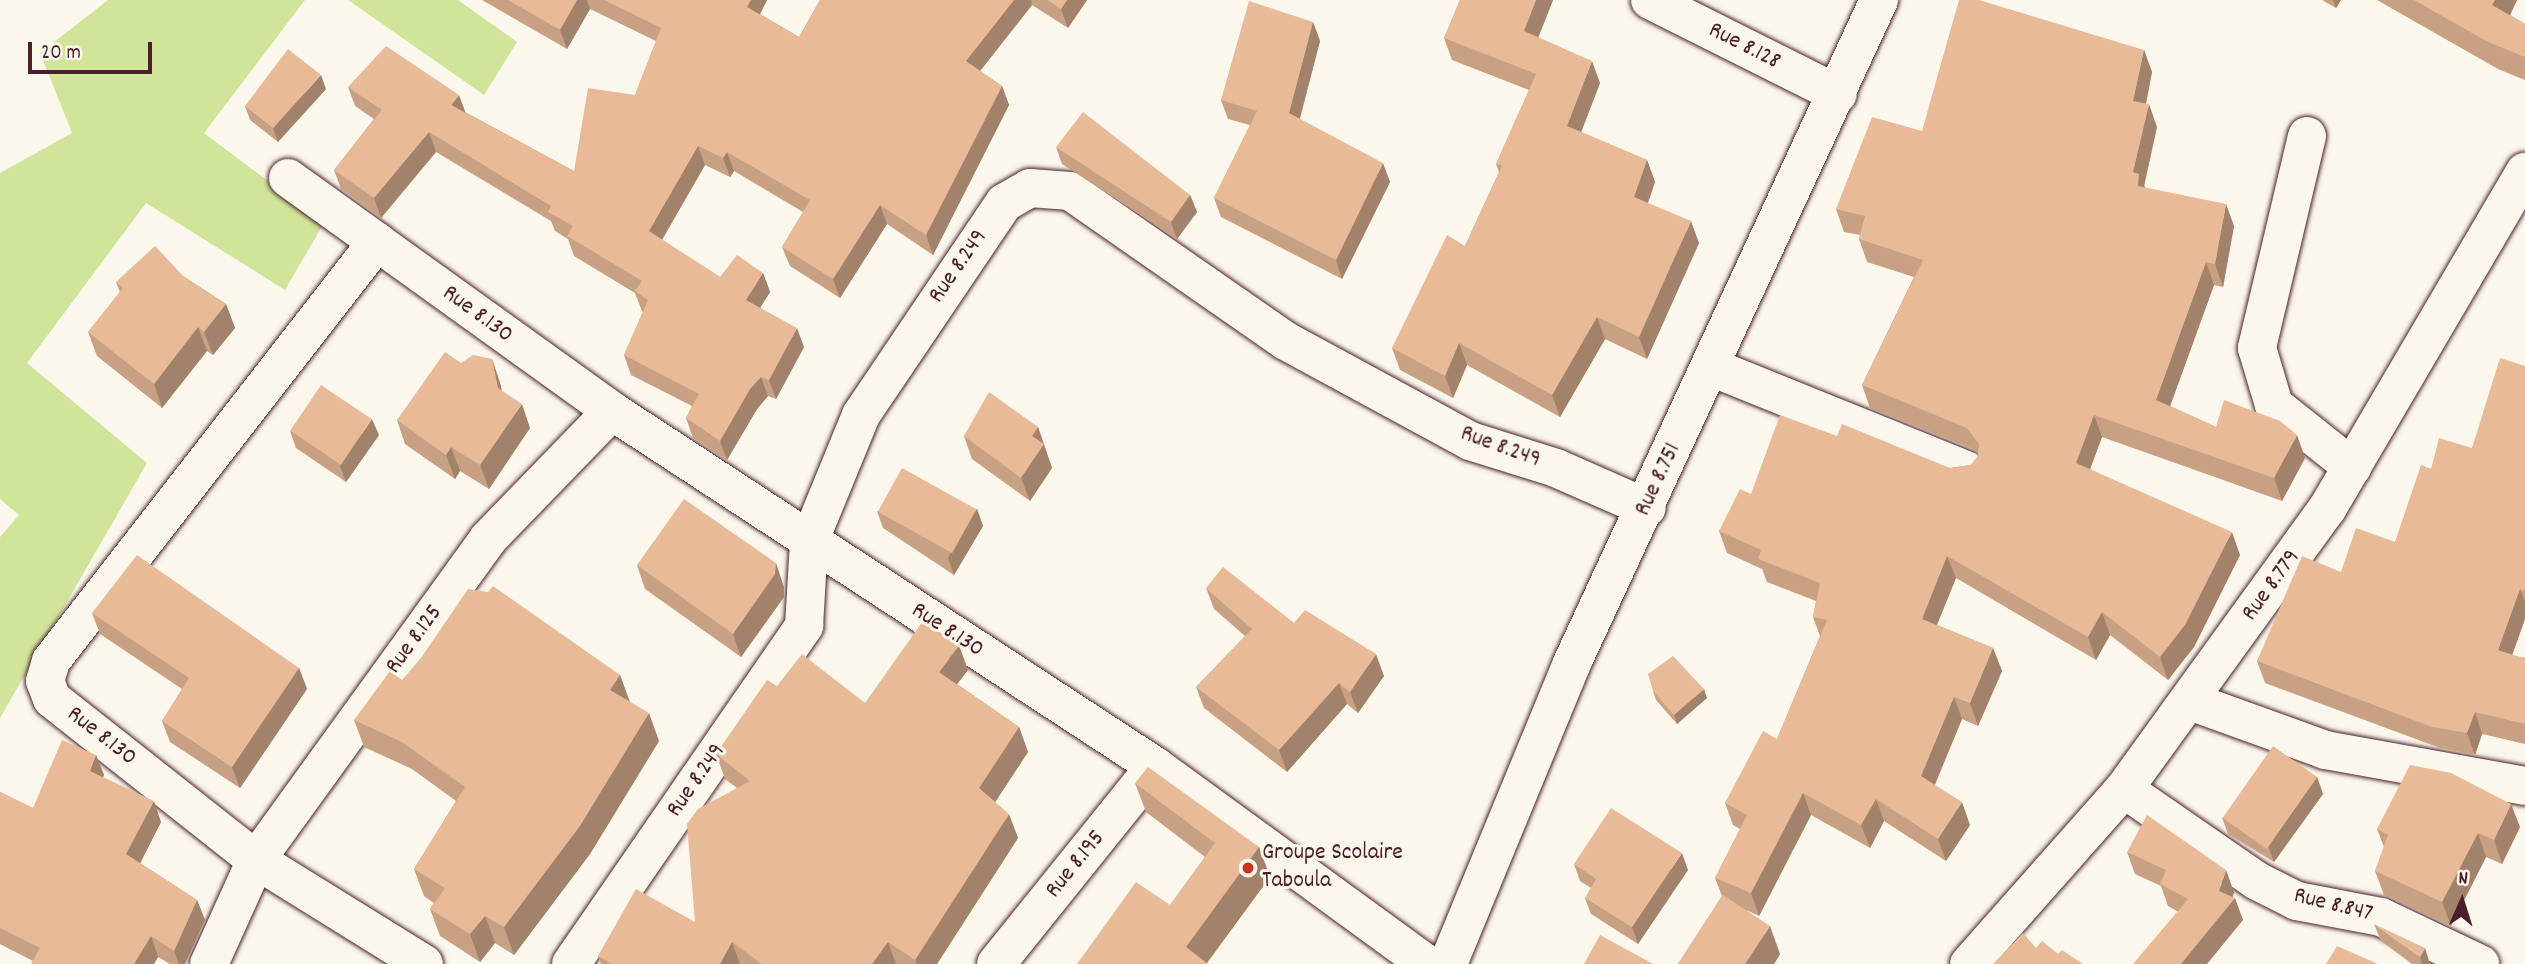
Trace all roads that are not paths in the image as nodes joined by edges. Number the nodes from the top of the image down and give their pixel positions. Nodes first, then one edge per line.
1 (1650, 0) edge
2 (1879, 0) edge
3 (1838, 94) junction
4 (2307, 136) dead end
5 (2525, 172) edge
6 (288, 178) dead end
7 (377, 242) junction
8 (1711, 367) junction
9 (612, 411) junction
10 (2353, 467) junction
11 (1966, 470) edge
12 (1647, 508) junction
13 (809, 542) junction
14 (2190, 701) junction
15 (1155, 766) junction
16 (2525, 786) edge
17 (2124, 789) junction
18 (256, 860) junction
19 (209, 964) edge
20 (424, 964) edge
21 (571, 964) edge
22 (996, 964) edge
23 (1427, 964) edge
24 (1448, 964) edge
25 (1969, 964) edge
26 (2480, 964) edge

1 - 3 street, Rue 8.128
2 - 3 street, Rue 8.751
3 - 8 street, Rue 8.751
4 - 10 street
5 - 10 street, Rue 8.779
6 - 7 street
7 - 9 street, Rue 8.130
7 - 18 street, Rue 8.130
8 - 11 street
8 - 12 street, Rue 8.751
9 - 13 street, Rue 8.130
9 - 18 street, Rue 8.125
10 - 14 street, Rue 8.779
12 - 13 street, Rue 8.249
12 - 24 street, Rue 8.751
13 - 15 street, Rue 8.130
13 - 21 street, Rue 8.249
14 - 16 street
14 - 17 street, Rue 8.779
15 - 22 street, Rue 8.195
15 - 23 street, Rue 8.130
17 - 25 street, Rue 8.779
17 - 26 street, Rue 8.847
18 - 19 street, Rue 8.125
18 - 20 street, Rue 8.130

